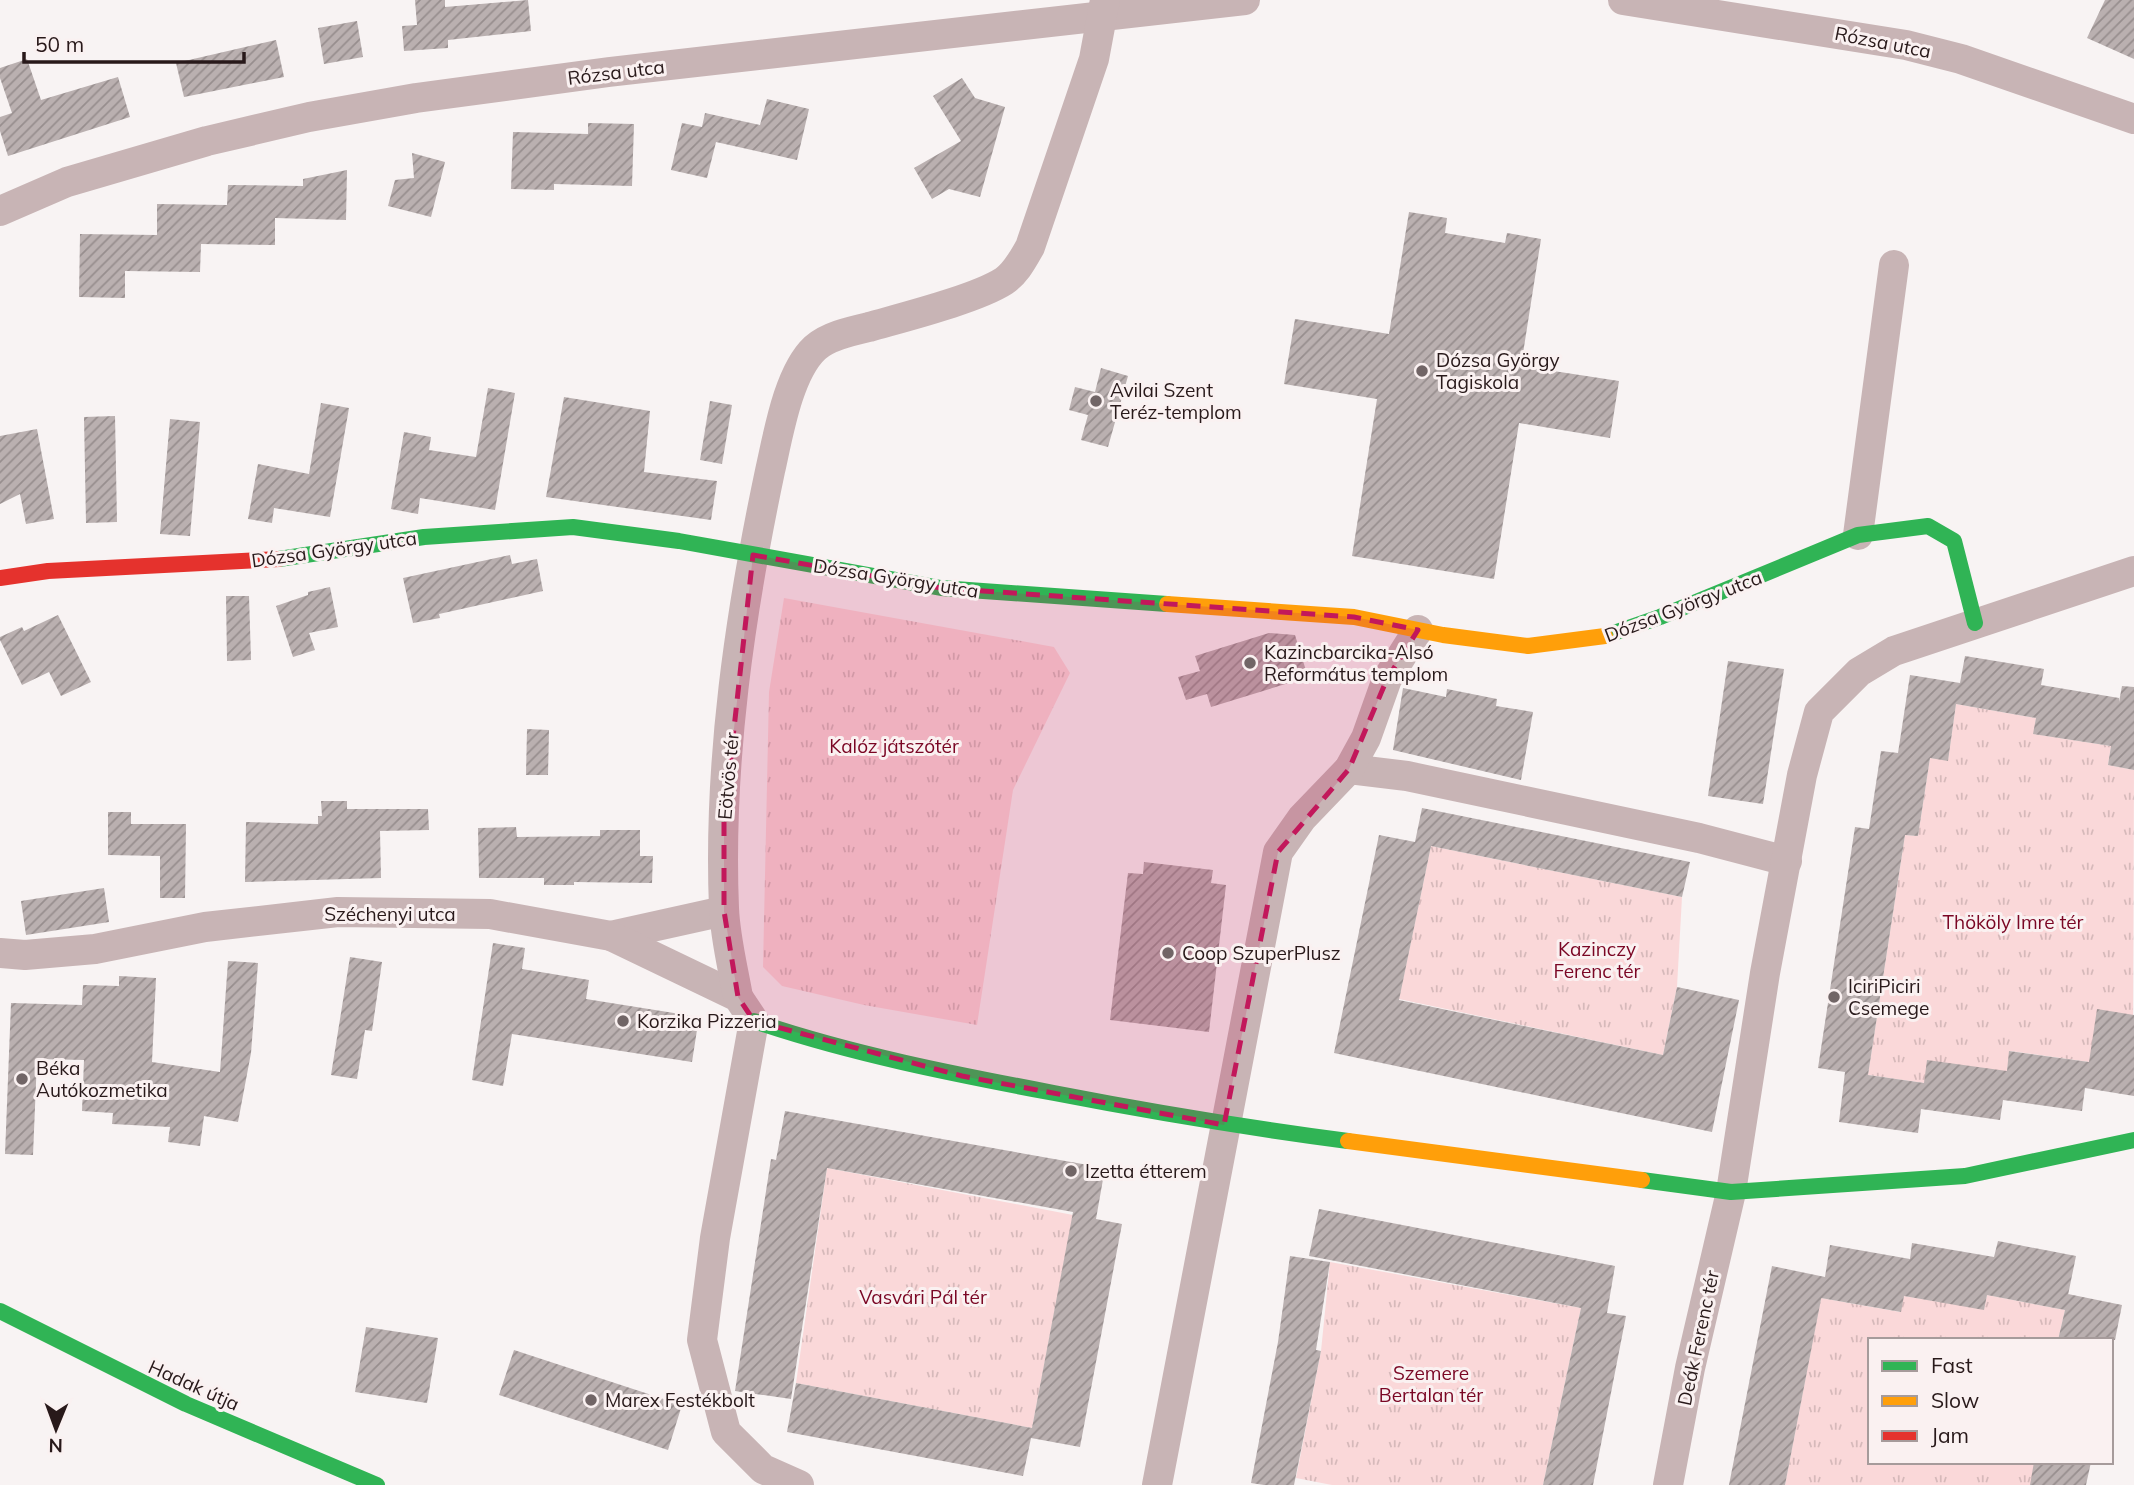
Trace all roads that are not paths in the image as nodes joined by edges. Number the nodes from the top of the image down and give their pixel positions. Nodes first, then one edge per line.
1 (1245, 0) edge
2 (1623, 0) edge
3 (1103, 9) edge
4 (2134, 119) edge
5 (0, 211) edge
6 (1894, 265) dead end
7 (1858, 535) junction
8 (753, 555) junction
9 (2134, 571) edge
10 (0, 578) edge
11 (1975, 623) junction
12 (1418, 631) junction
13 (1349, 769) junction
14 (1787, 861) junction
15 (724, 911) junction
16 (611, 936) junction
17 (0, 953) edge
18 (746, 1009) junction
19 (1224, 1125) junction
20 (2134, 1140) edge
21 (1731, 1192) junction
22 (0, 1311) edge
23 (377, 1485) edge
24 (799, 1485) edge
25 (1157, 1485) edge
26 (1668, 1485) edge

1 - 3 street, Rózsa utca
2 - 4 street, Rózsa utca
3 - 5 street, Rózsa utca
3 - 8 street, Eötvös tér
6 - 7 street
7 - 11 street, Dózsa György utca
7 - 12 street, Dózsa György utca
8 - 10 street, Dózsa György utca
8 - 12 street, Dózsa György utca
8 - 15 street, Eötvös tér
9 - 11 street
11 - 14 street
12 - 13 street
13 - 14 street
13 - 19 street
14 - 21 street
15 - 16 street
15 - 18 street, Eötvös tér
16 - 17 street, Széchenyi utca
16 - 18 street, Széchenyi utca
18 - 19 street
18 - 24 street
19 - 21 street
19 - 25 street
20 - 21 street
21 - 26 street, Deák Ferenc tér
22 - 23 street, Hadak útja

